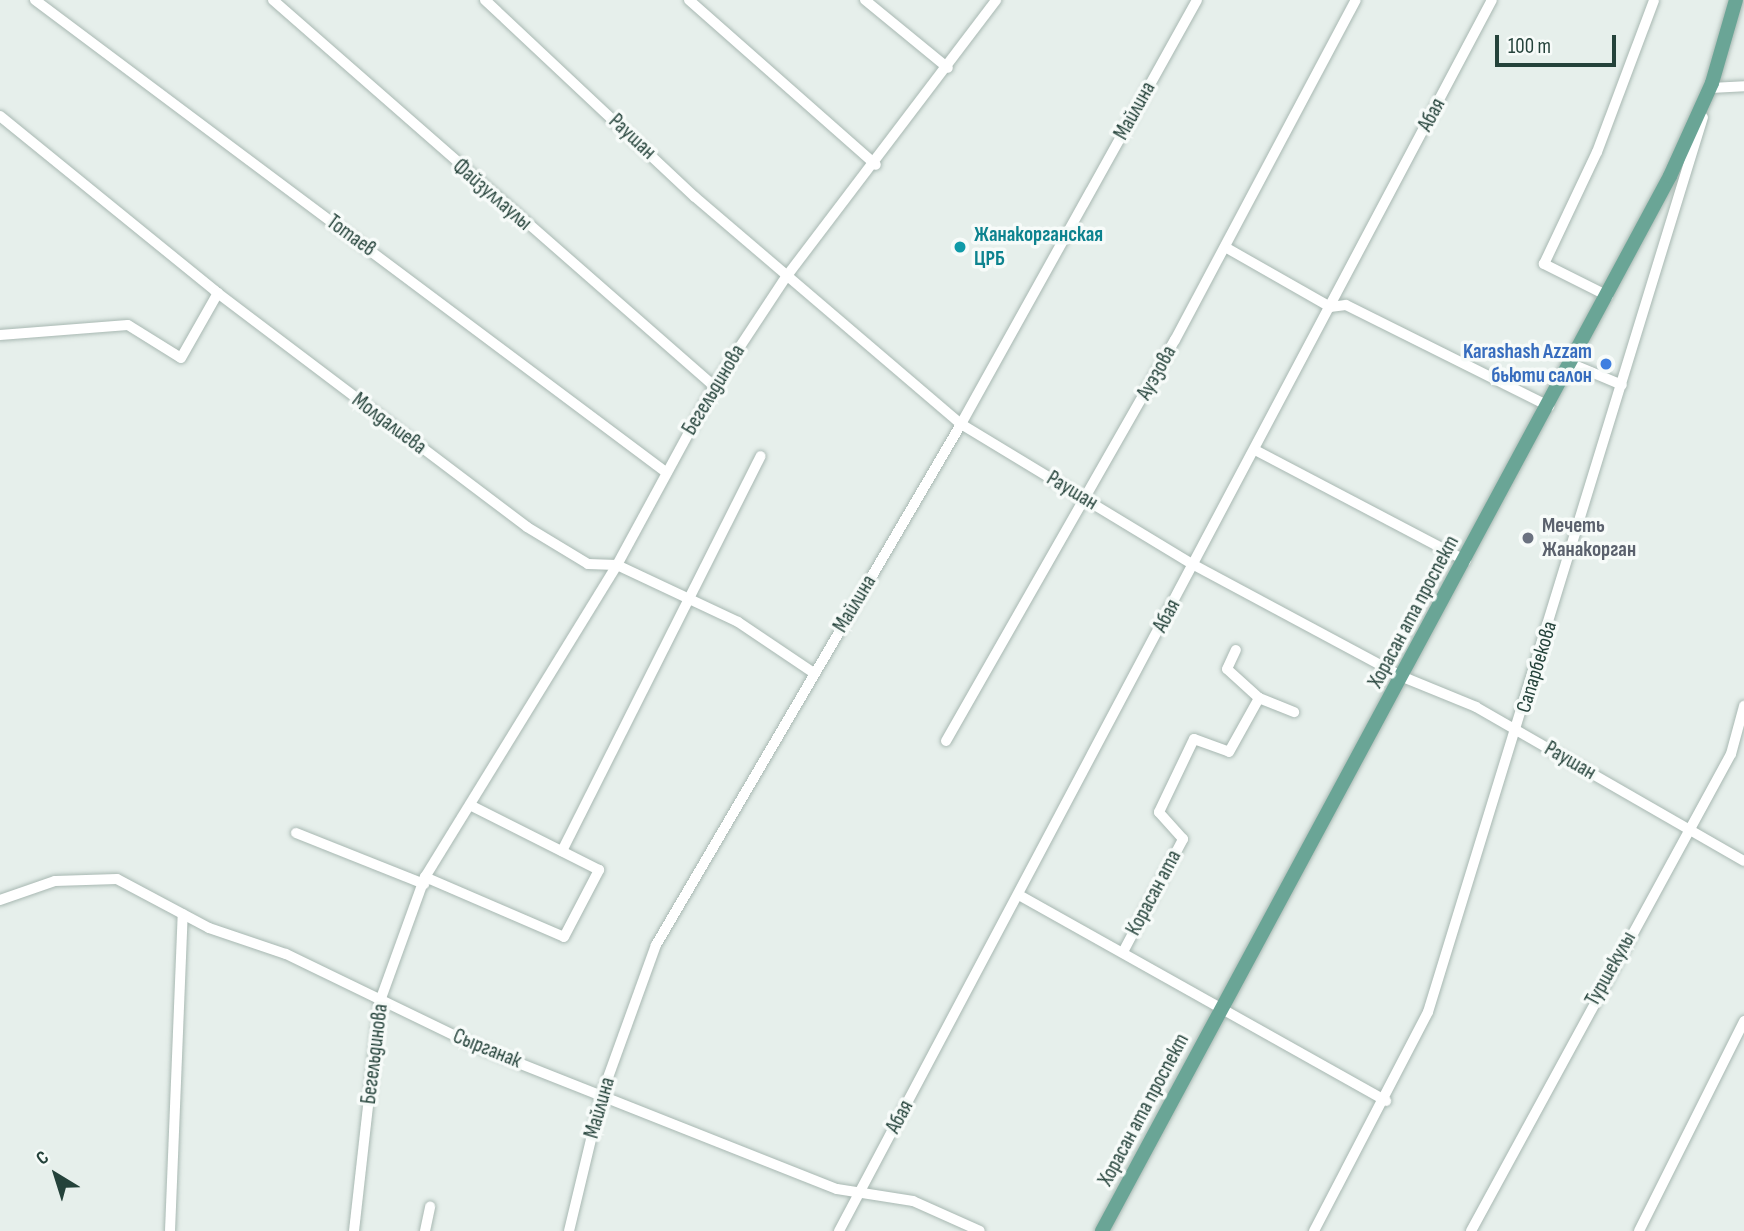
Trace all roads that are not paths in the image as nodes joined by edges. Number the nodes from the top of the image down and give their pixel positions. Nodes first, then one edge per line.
1 (35, 0) edge
2 (273, 0) edge
3 (485, 0) edge
4 (689, 0) edge
5 (865, 0) edge
6 (996, 0) edge
7 (1197, 0) edge
8 (1356, 0) edge
9 (1492, 0) edge
10 (1654, 0) edge
11 (1738, 5) edge
12 (948, 68) junction
13 (1712, 83) junction
14 (1744, 86) edge
15 (0, 116) edge
16 (876, 165) junction
17 (1225, 247) junction
18 (786, 277) junction
19 (218, 293) junction
20 (1608, 296) junction
21 (1330, 307) junction
22 (0, 335) edge
23 (1572, 364) junction
24 (1622, 384) junction
25 (713, 386) junction
26 (1549, 406) junction
27 (961, 424) junction
28 (1255, 450) junction
29 (761, 456) dead end
30 (667, 473) junction
31 (1087, 500) junction
32 (1465, 561) junction
33 (617, 565) junction
34 (1194, 565) junction
35 (685, 597) junction
36 (1236, 650) dead end
37 (814, 673) junction
38 (1403, 677) junction
39 (1259, 698) junction
40 (1744, 706) edge
41 (1294, 712) dead end
42 (1518, 730) junction
43 (946, 741) dead end
44 (470, 805) junction
45 (296, 833) dead end
46 (1686, 833) junction
47 (562, 851) junction
48 (1744, 861) edge
49 (424, 880) junction
50 (1020, 895) junction
51 (0, 900) edge
52 (183, 914) junction
53 (1123, 952) junction
54 (380, 1002) junction
55 (1223, 1007) junction
56 (1744, 1021) edge
57 (602, 1094) junction
58 (1386, 1101) junction
59 (861, 1189) junction
60 (430, 1207) dead end
61 (170, 1231) edge
62 (354, 1231) edge
63 (425, 1231) edge
64 (569, 1231) edge
65 (839, 1231) edge
66 (980, 1231) edge
67 (1102, 1231) edge
68 (1314, 1231) edge
69 (1471, 1231) edge
70 (1639, 1231) edge

1 - 30 street, Тотаев
2 - 25 street, Файзуллаулы
3 - 18 street, Раушан
4 - 16 street
5 - 12 street
6 - 12 street, Бегельдинова
7 - 27 street, Майлина
8 - 17 street, Ауэзова
9 - 21 street, Абая
10 - 20 street
11 - 13 main road, Хорасан ата проспект
12 - 16 street, Бегельдинова
13 - 14 street
13 - 20 main road, Хорасан ата проспект
13 - 24 street, Сапарбекова
15 - 19 street, Молдалиева
16 - 18 street, Бегельдинова
17 - 21 street
17 - 31 street, Ауэзова
18 - 25 street, Бегельдинова
18 - 27 street, Раушан
19 - 22 street
19 - 33 street, Молдалиева
20 - 23 main road, Хорасан ата проспект
21 - 26 street
21 - 28 street, Абая
23 - 24 street
23 - 26 main road, Хорасан ата проспект
24 - 42 street, Сапарбекова
25 - 30 street, Бегельдинова
26 - 32 main road, Хорасан ата проспект
27 - 31 street, Раушан
27 - 37 street, Майлина
28 - 32 street
28 - 34 street, Абая
29 - 35 street
30 - 33 street, Бегельдинова
31 - 34 street, Раушан
31 - 43 street, Ауэзова
32 - 38 main road, Хорасан ата проспект
33 - 35 street, Молдалиева
33 - 44 street, Бегельдинова
34 - 38 street, Раушан
34 - 50 street, Абая
35 - 37 street, Молдалиева
35 - 47 street
36 - 39 street
37 - 57 street, Майлина
38 - 42 street, Раушан
38 - 55 main road, Хорасан ата проспект
39 - 41 street
39 - 53 street, Корасан ата
40 - 46 street, Туршекулы
42 - 46 street, Раушан
42 - 58 street, Сапарбекова
44 - 47 street
44 - 49 street, Бегельдинова
45 - 49 street
46 - 48 street, Раушан
46 - 69 street, Туршекулы
47 - 49 street
49 - 54 street, Бегельдинова
50 - 53 street
50 - 59 street, Абая
51 - 52 street, Сырганак
52 - 54 street, Сырганак
52 - 61 street
53 - 55 street
54 - 57 street, Сырганак
54 - 62 street, Бегельдинова
55 - 58 street
55 - 67 main road, Хорасан ата проспект
56 - 70 street
57 - 59 street, Сырганак
57 - 64 street, Майлина
58 - 68 street, Сапарбекова
59 - 65 street, Абая
59 - 66 street, Сырганак
60 - 63 street

